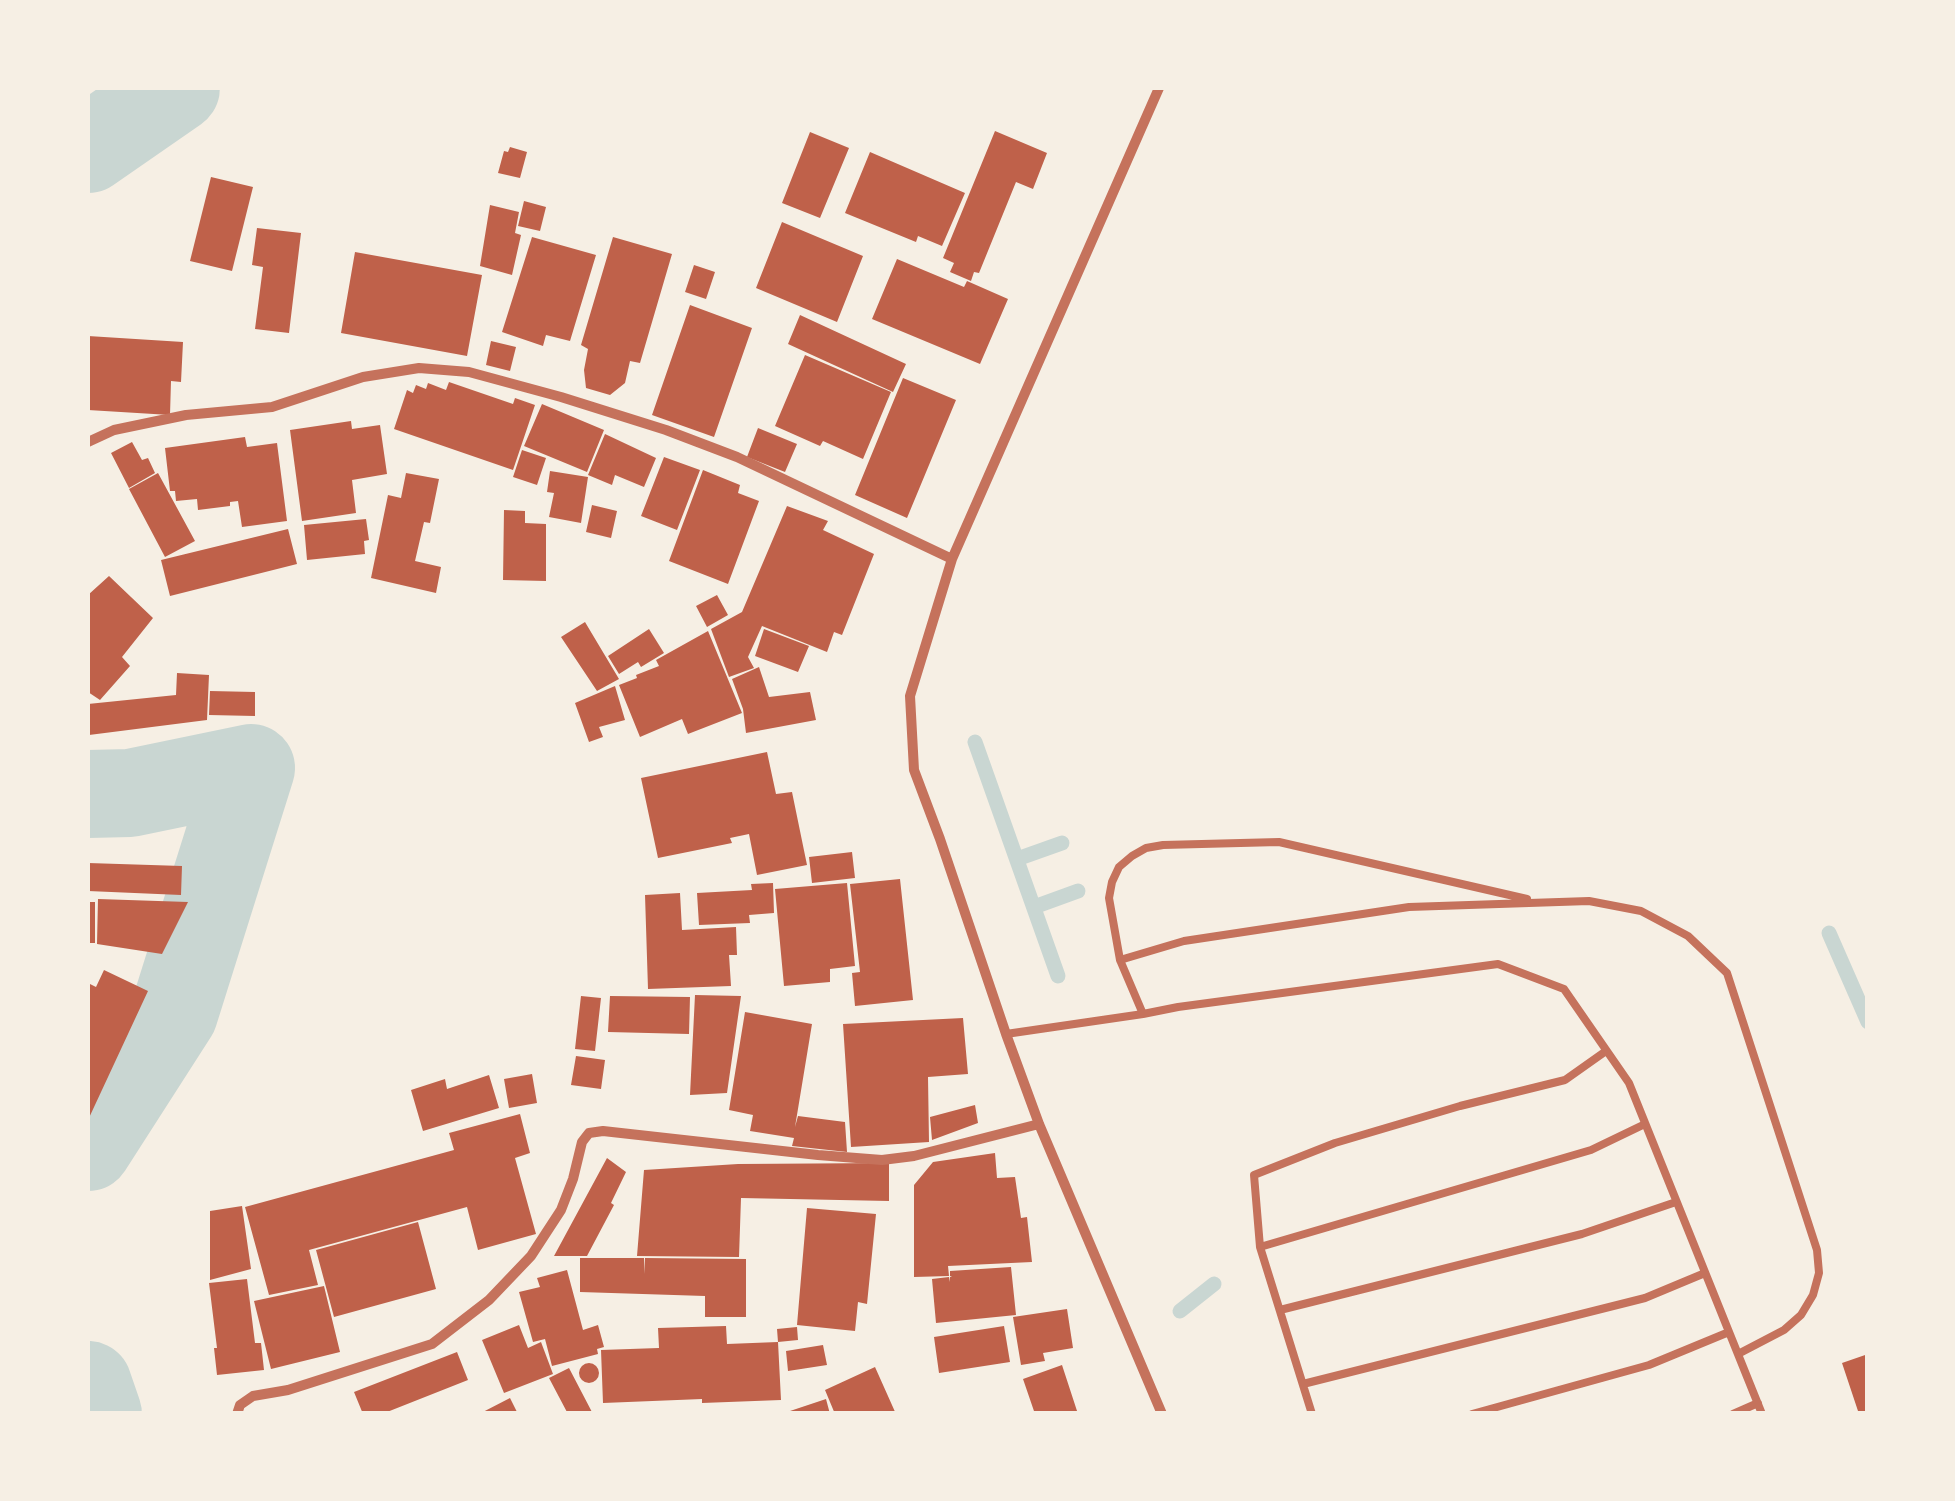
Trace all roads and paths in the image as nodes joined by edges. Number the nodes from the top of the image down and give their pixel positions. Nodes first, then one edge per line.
1 (1159, 88) edge
2 (88, 442) edge
3 (952, 559) junction
4 (1541, 902) junction
5 (1120, 960) junction
6 (1143, 1014) junction
7 (1006, 1034) junction
8 (1606, 1051) junction
9 (1039, 1124) junction
10 (1645, 1124) junction
11 (1676, 1202) junction
12 (1260, 1246) junction
13 (1706, 1274) junction
14 (1280, 1310) junction
15 (1729, 1332) junction
16 (1738, 1354) junction
17 (1302, 1384) junction
18 (1758, 1403) junction
19 (237, 1414) edge
20 (1162, 1414) edge
21 (1312, 1414) edge
22 (1472, 1414) edge
23 (1733, 1414) edge
24 (1762, 1414) edge

1 - 3 street
2 - 3 street
3 - 7 street
4 - 5 lane
4 - 5 lane
4 - 16 lane
5 - 6 lane
6 - 7 lane
6 - 8 lane
7 - 9 street
8 - 10 lane
8 - 12 lane
9 - 19 street
9 - 20 street
10 - 11 lane
10 - 12 lane
11 - 13 lane
11 - 14 lane
12 - 14 lane
13 - 15 lane
13 - 17 lane
14 - 17 lane
15 - 16 lane
15 - 22 lane
16 - 18 lane
17 - 21 lane
18 - 23 lane
18 - 24 lane

